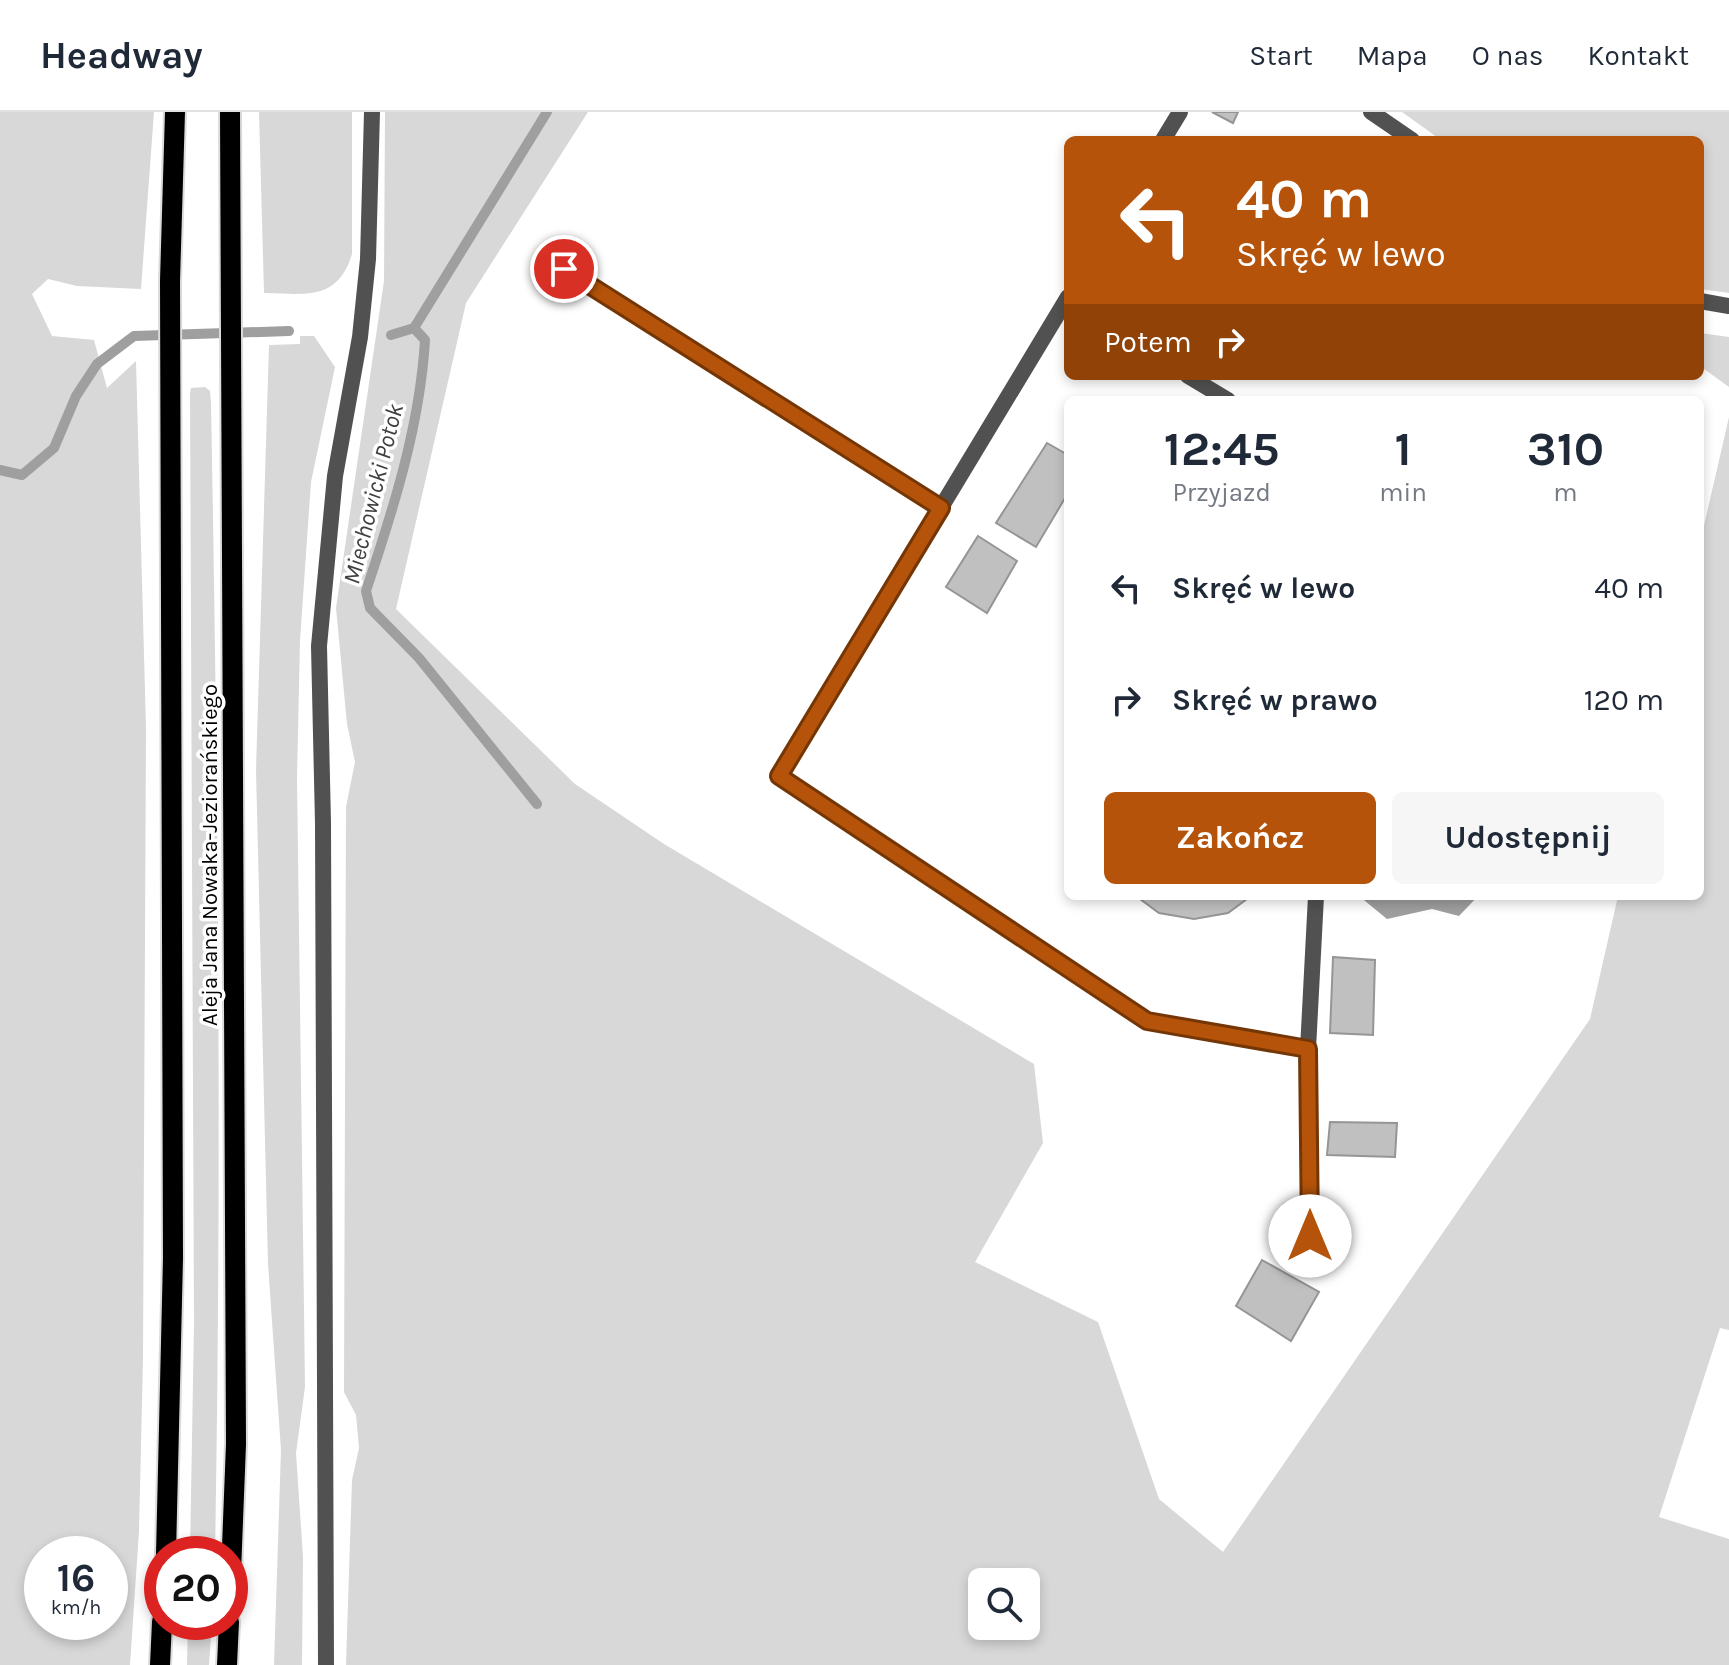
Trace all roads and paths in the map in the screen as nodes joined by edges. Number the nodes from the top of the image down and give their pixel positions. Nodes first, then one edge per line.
1 (175, 112) edge
2 (230, 112) edge
3 (372, 112) edge
4 (1180, 112) edge
5 (1371, 112) edge
6 (1165, 136) edge
7 (1406, 136) edge
8 (564, 269) dead end
9 (1704, 302) edge
10 (1064, 306) edge
11 (1729, 306) edge
12 (1195, 380) edge
13 (1221, 396) edge
14 (941, 508) junction
15 (1316, 900) edge
16 (1308, 1049) junction
17 (1310, 1236) dead end
18 (166, 1536) edge
19 (232, 1536) edge
20 (161, 1640) edge
21 (228, 1640) edge
22 (160, 1665) edge
23 (227, 1665) edge
24 (326, 1665) edge

1 - 18 main road, Aleja Jana Nowaka-Jeziorańskiego
2 - 19 main road, Aleja Jana Nowaka-Jeziorańskiego
3 - 24 street
4 - 6 street
5 - 7 street
8 - 14 street
9 - 11 street
10 - 14 street
12 - 13 street
14 - 16 street
15 - 16 street
16 - 17 street
20 - 22 main road
21 - 23 main road

